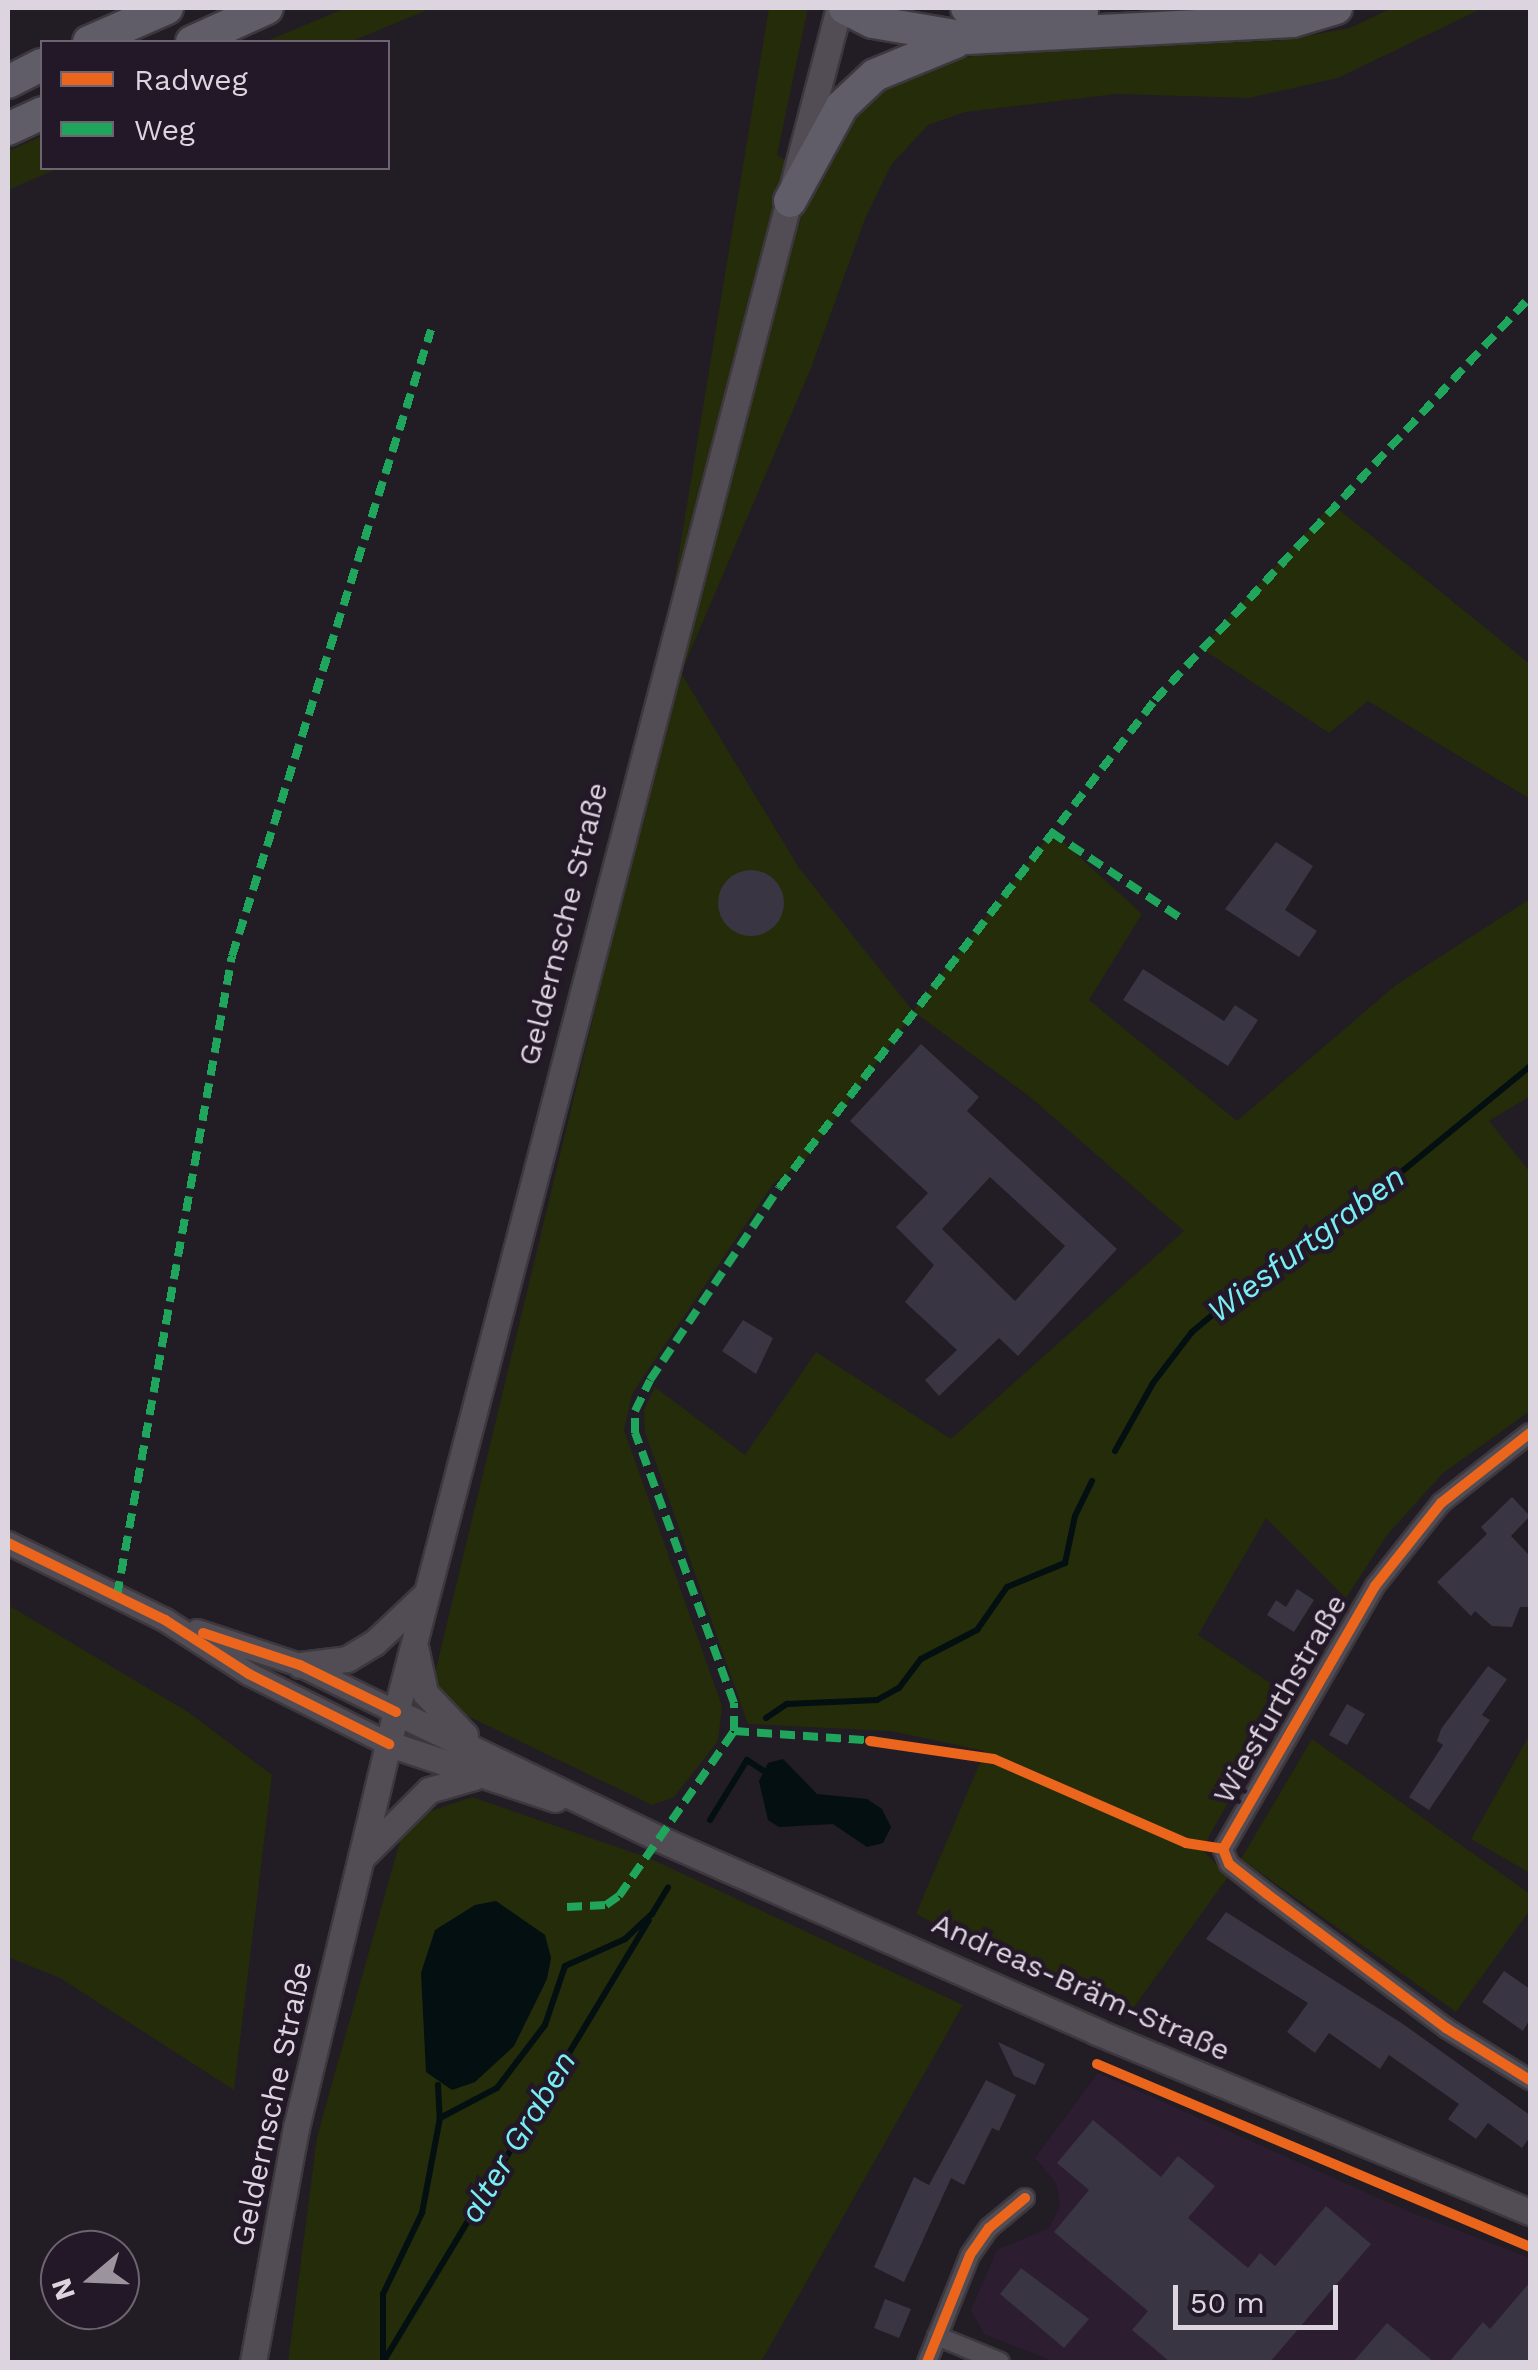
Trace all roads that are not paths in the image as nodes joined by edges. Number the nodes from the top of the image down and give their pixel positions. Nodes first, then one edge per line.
1 (138, 8) edge
2 (166, 8) edge
3 (267, 8) edge
4 (842, 8) edge
5 (1221, 8) edge
6 (1336, 8) edge
7 (967, 23) edge
8 (92, 40) edge
9 (93, 40) edge
10 (196, 40) edge
11 (40, 66) edge
12 (8, 82) edge
13 (40, 113) edge
14 (8, 129) edge
15 (790, 201) junction
16 (1530, 1433) edge
17 (8, 1542) edge
18 (426, 1594) junction
19 (165, 1620) junction
20 (414, 1643) junction
21 (300, 1665) junction
22 (396, 1712) junction
23 (389, 1744) junction
24 (484, 1752) junction
25 (474, 1777) junction
26 (609, 1814) junction
27 (360, 1860) junction
28 (1530, 2080) edge
29 (1025, 2198) dead end
30 (1530, 2212) edge
31 (937, 2336) junction
32 (253, 2362) edge
33 (926, 2362) edge
34 (1000, 2362) edge

1 - 8 highway
2 - 9 highway
3 - 10 highway
4 - 7 highway
4 - 15 main road, Geldernsche Straße
5 - 7 highway
6 - 7 highway
7 - 15 highway
11 - 12 highway
13 - 14 highway
15 - 18 main road, Geldernsche Straße
16 - 28 street, Wiesfurthstraße
17 - 19 street
18 - 20 main road, Geldernsche Straße
18 - 21 main road
19 - 21 street
19 - 23 street
20 - 22 main road, Geldernsche Straße
20 - 24 main road
21 - 22 street
22 - 23 main road, Geldernsche Straße
22 - 24 main road, Andreas-Bräm-Straße
23 - 25 main road, Andreas-Bräm-Straße
23 - 27 main road, Geldernsche Straße
24 - 26 main road, Andreas-Bräm-Straße
25 - 26 main road, Andreas-Bräm-Straße
25 - 27 main road
26 - 30 main road, Andreas-Bräm-Straße
27 - 32 main road, Geldernsche Straße
29 - 31 street
31 - 33 street
31 - 34 street

